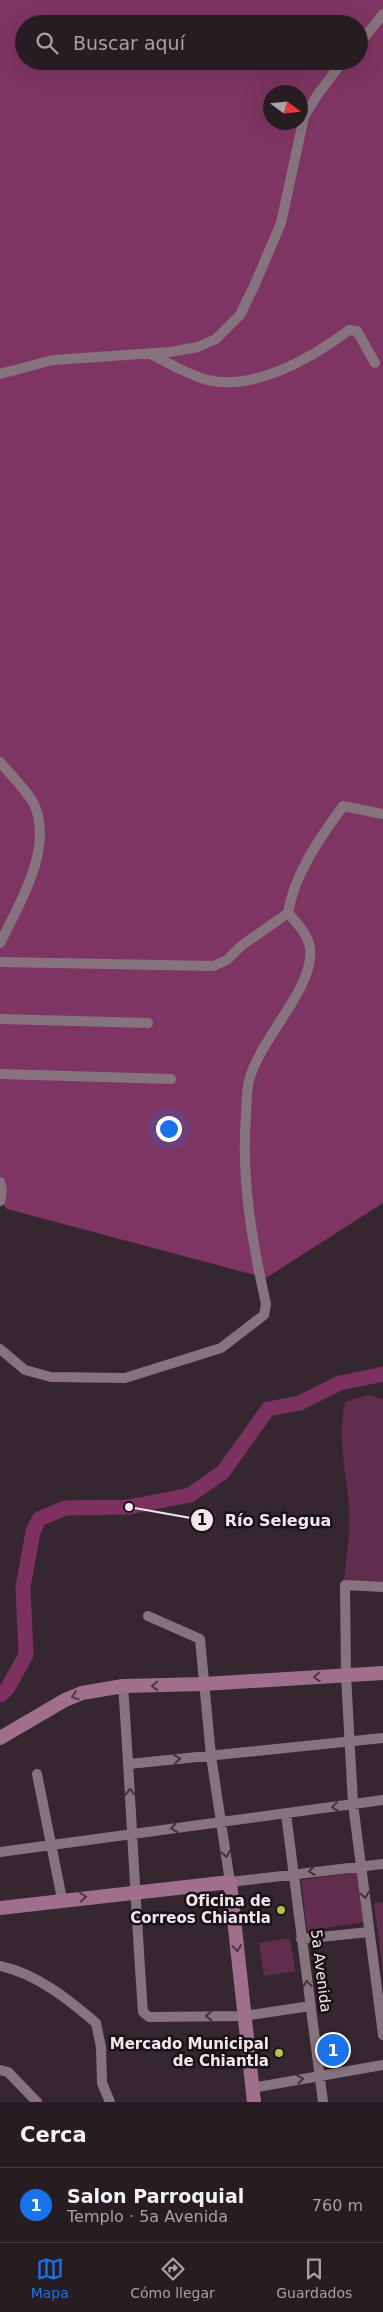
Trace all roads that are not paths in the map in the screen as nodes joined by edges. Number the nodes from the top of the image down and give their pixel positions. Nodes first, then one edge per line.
1 (383, 14) edge
2 (368, 33) edge
3 (336, 70) edge
4 (147, 352) junction
5 (375, 363) dead end
6 (0, 374) edge
7 (0, 762) edge
8 (383, 814) edge
9 (288, 912) junction
10 (0, 944) edge
11 (0, 962) edge
12 (0, 1019) edge
13 (148, 1023) dead end
14 (0, 1074) edge
15 (171, 1079) dead end
16 (0, 1182) edge
17 (0, 1201) edge
18 (0, 1349) edge
19 (383, 1587) edge
20 (148, 1616) dead end
21 (383, 1673) edge
22 (346, 1675) junction
23 (204, 1684) junction
24 (123, 1686) junction
25 (0, 1738) edge
26 (383, 1738) edge
27 (349, 1742) junction
28 (211, 1756) junction
29 (129, 1764) junction
30 (38, 1774) dead end
31 (383, 1800) edge
32 (353, 1804) junction
33 (286, 1814) junction
34 (220, 1821) junction
35 (131, 1834) junction
36 (52, 1844) junction
37 (0, 1852) edge
38 (383, 1864) edge
39 (360, 1866) junction
40 (294, 1873) junction
41 (230, 1882) junction
42 (134, 1893) junction
43 (62, 1899) junction
44 (0, 1908) edge
45 (369, 1932) junction
46 (301, 1939) junction
47 (0, 1966) edge
48 (380, 1980) edge
49 (310, 2006) junction
50 (244, 2016) junction
51 (383, 2035) edge
52 (383, 2065) edge
53 (0, 2070) edge
54 (319, 2076) junction
55 (253, 2095) edge
56 (36, 2102) edge
57 (110, 2102) edge
58 (323, 2102) edge

1 - 2 street
3 - 4 street
4 - 5 street
4 - 6 street
7 - 10 street
8 - 9 street
9 - 11 street
9 - 18 street
12 - 13 street
14 - 15 street
16 - 17 street
19 - 22 street
20 - 23 street
21 - 22 main road
22 -> 23 main road
22 - 27 street
23 -> 24 main road
23 - 28 street
24 -> 25 main road
24 - 29 street
26 - 27 street
27 - 28 street
27 - 32 street
29 -> 28 street
28 - 34 street
35 -> 29 street
30 - 36 street
31 - 32 street
32 -> 33 street
32 - 39 street
33 - 34 street
33 - 40 street, 5a Avenida
34 -> 35 street
34 -> 41 street
35 - 36 street
35 - 42 street
36 - 37 street
36 - 43 street
38 - 39 street
39 -> 40 street
39 -> 45 street
40 - 41 street
40 - 46 street, 5a Avenida
41 - 42 main road
41 -> 50 main road
43 -> 42 main road
50 -> 42 street
43 - 44 main road
45 - 46 street
45 - 48 street
49 -> 46 street, 5a Avenida
47 - 57 street
48 - 51 street
49 - 50 street
49 - 54 street, 5a Avenida
50 - 55 main road
52 - 54 street
53 - 56 street
55 -> 54 street
54 - 58 street, 5a Avenida

